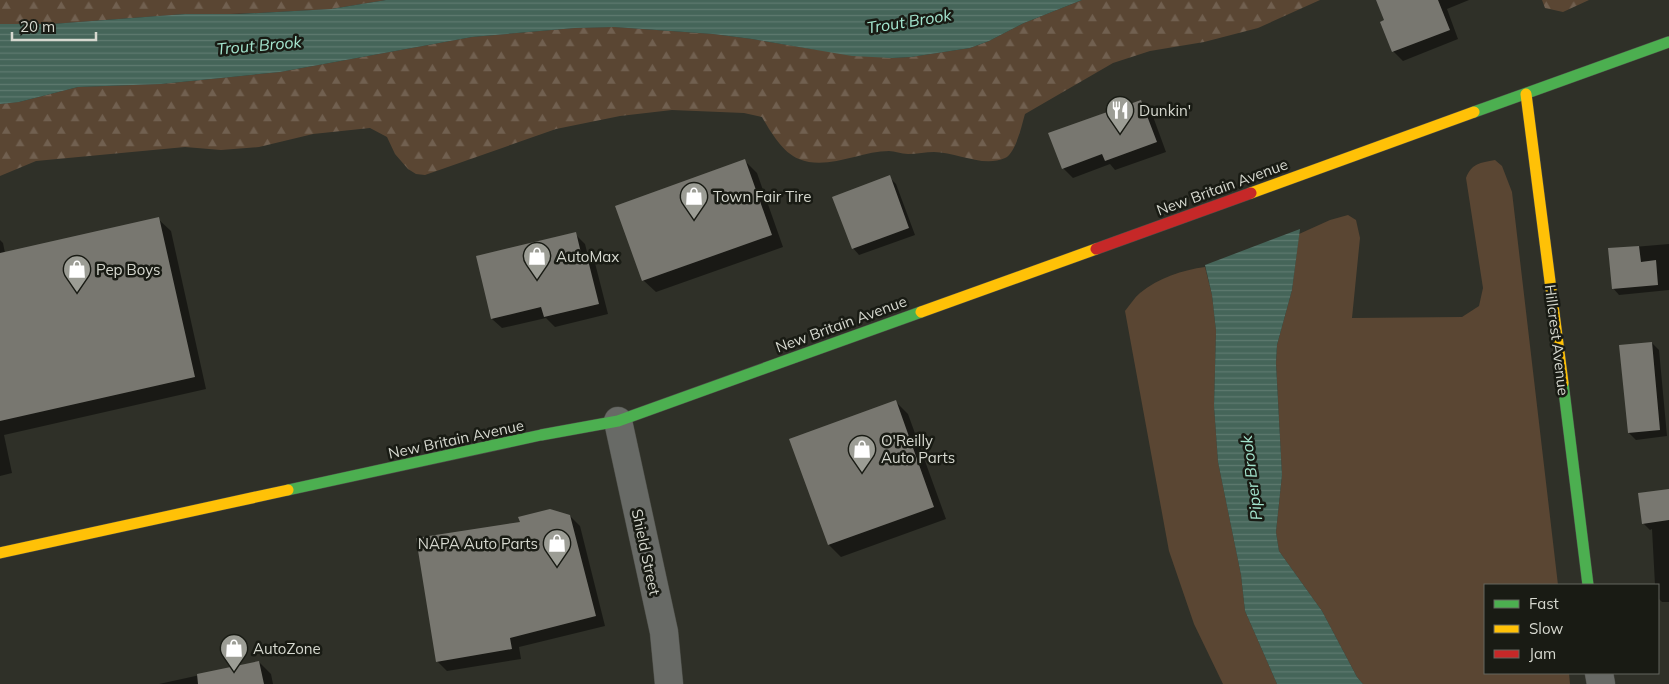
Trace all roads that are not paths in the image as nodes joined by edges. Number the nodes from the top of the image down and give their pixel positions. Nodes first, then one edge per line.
1 (1669, 42) edge
2 (1526, 94) junction
3 (618, 421) junction
4 (0, 553) edge
5 (1588, 584) edge
6 (669, 684) edge

1 - 2 main road, New Britain Avenue
2 - 3 main road, New Britain Avenue
2 - 5 main road, Hillcrest Avenue
3 - 4 main road, New Britain Avenue
3 - 6 street, Shield Street

